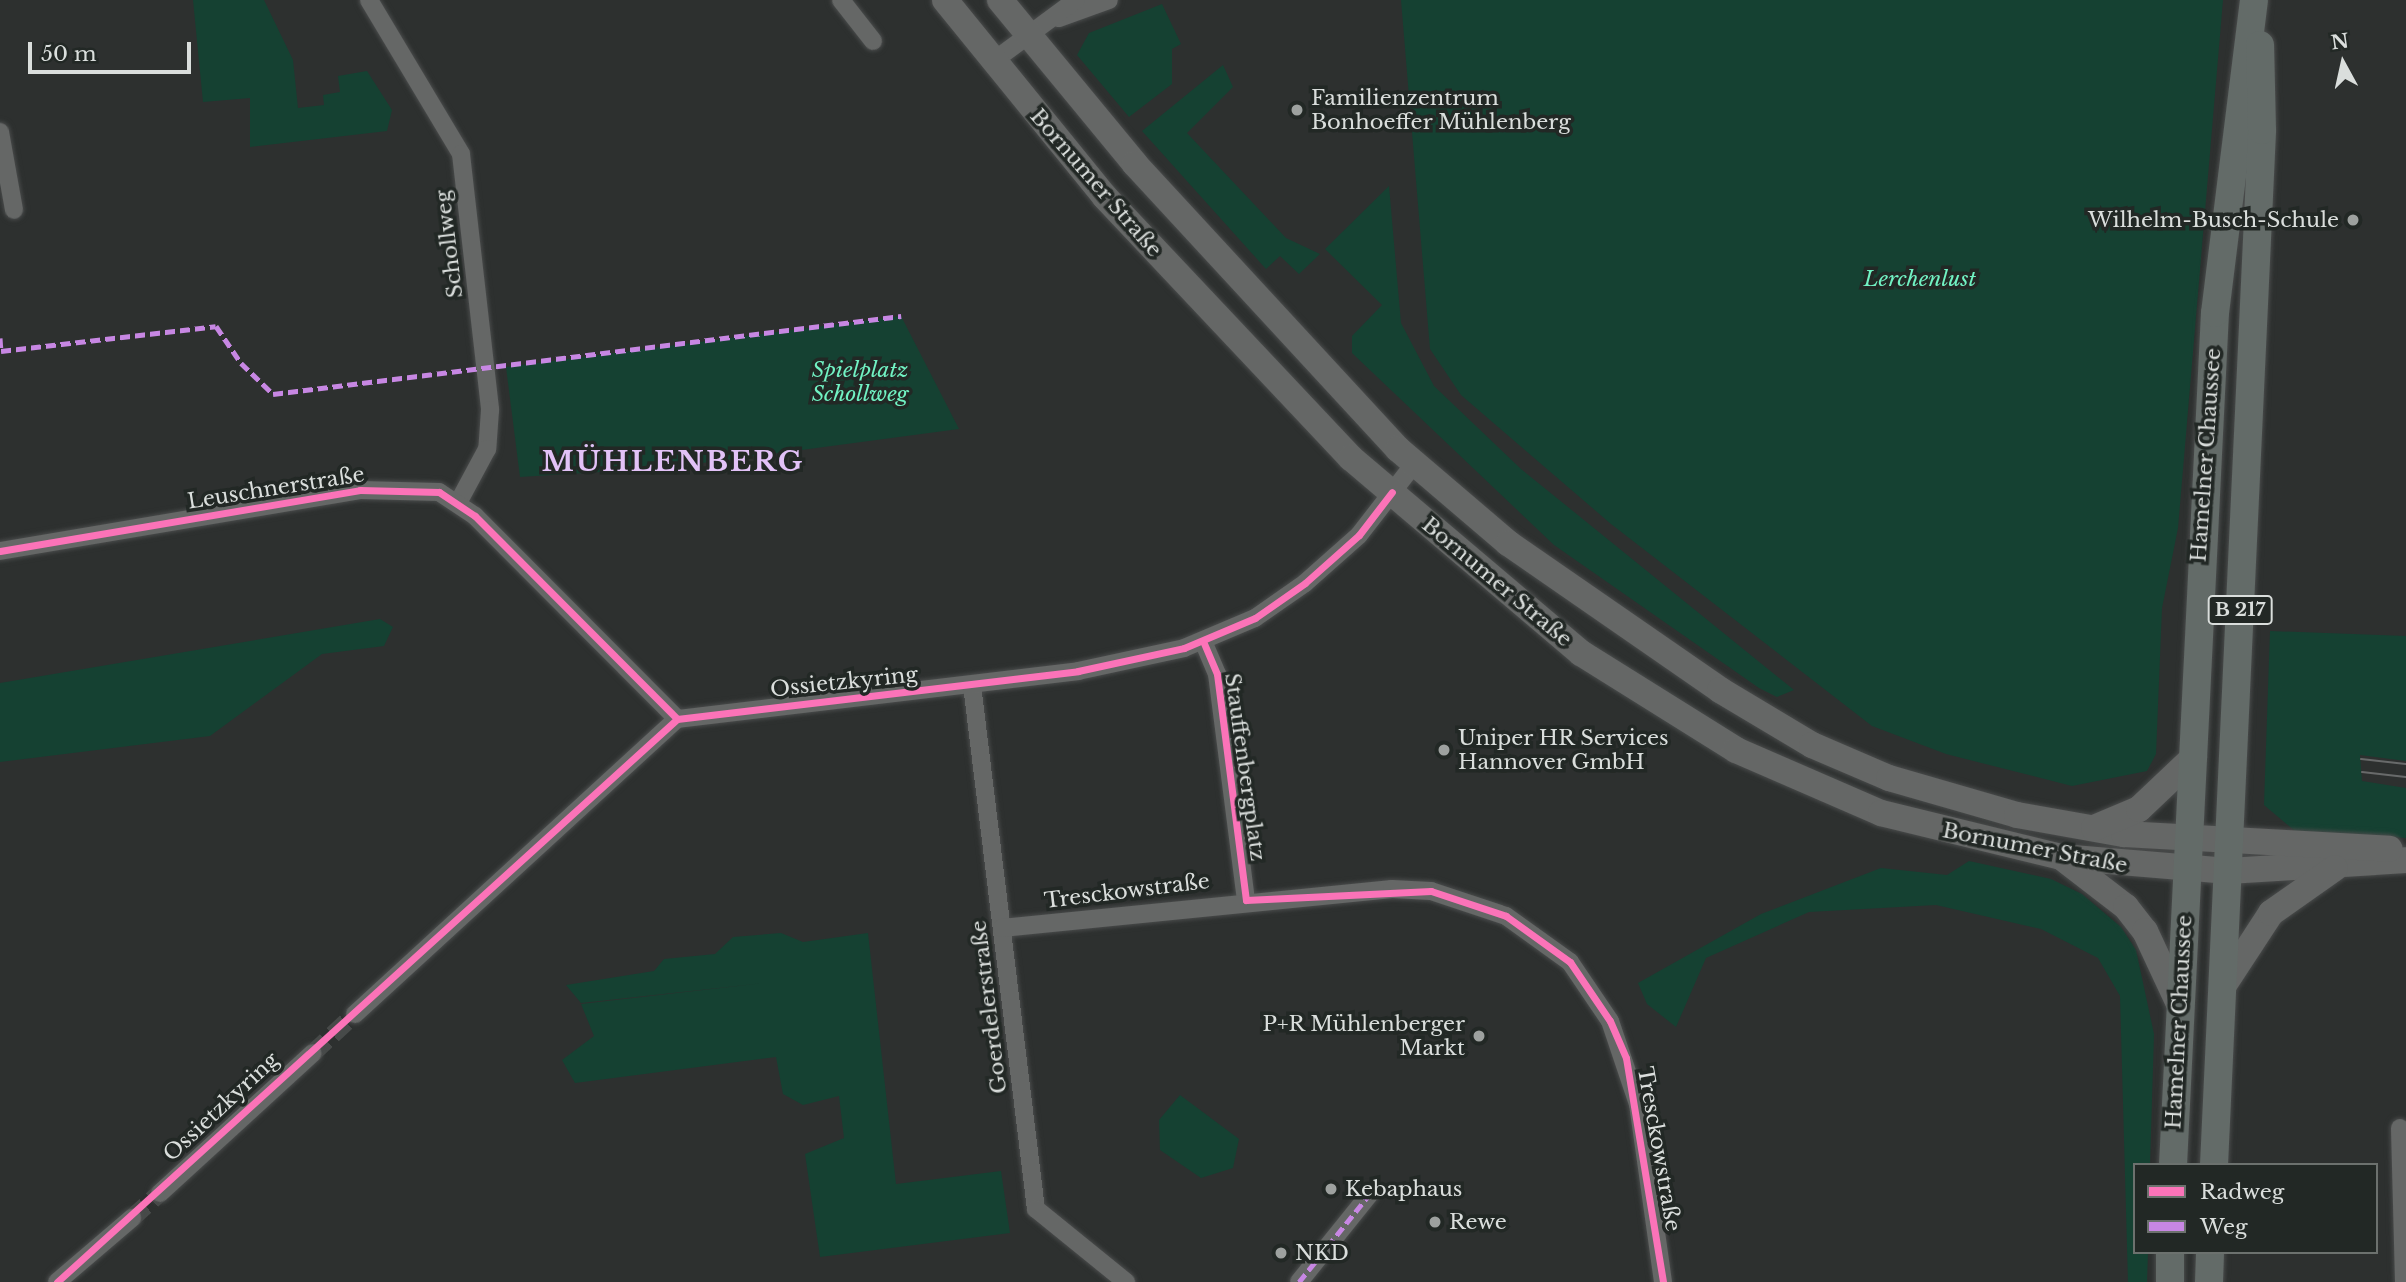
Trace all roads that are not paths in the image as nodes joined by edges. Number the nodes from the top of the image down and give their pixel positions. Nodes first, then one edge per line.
1 (369, 0) edge
2 (841, 0) edge
3 (945, 0) edge
4 (1000, 0) edge
5 (1076, 0) edge
6 (1109, 0) edge
7 (2254, 0) edge
8 (2260, 0) edge
9 (1037, 28) junction
10 (873, 41) dead end
11 (992, 62) junction
12 (0, 132) edge
13 (14, 210) dead end
14 (1413, 464) junction
15 (1392, 492) junction
16 (459, 501) junction
17 (0, 551) edge
18 (1203, 641) junction
19 (972, 685) junction
20 (677, 719) junction
21 (2194, 757) junction
22 (2086, 830) junction
23 (2189, 838) junction
24 (2229, 839) junction
25 (2406, 852) edge
26 (2061, 857) junction
27 (2406, 860) edge
28 (2340, 866) junction
29 (2187, 870) junction
30 (2228, 871) junction
31 (1246, 900) junction
32 (1002, 928) junction
33 (2222, 988) junction
34 (2180, 1006) junction
35 (355, 1014) tunnel mouth
36 (313, 1053) tunnel mouth
37 (2400, 1128) dead end
38 (2173, 1163) edge
39 (2214, 1163) edge
40 (160, 1193) tunnel mouth
41 (1369, 1195) dead end
42 (132, 1218) tunnel mouth
43 (2171, 1254) edge
44 (2210, 1254) edge
45 (57, 1282) edge
46 (1126, 1282) edge
47 (1299, 1282) edge
48 (1663, 1282) edge
49 (2170, 1282) edge
50 (2209, 1282) edge
51 (2404, 1282) edge

1 - 16 street, Schollweg
2 - 10 street
3 - 11 main road, Bornumer Straße
4 - 9 main road, Bornumer Straße
5 - 9 street
6 - 9 street
7 - 21 main road, Hamelner Chaussee / B 217
8 - 24 main road, Hamelner Chaussee / B 217
9 - 11 street
9 - 14 main road, Bornumer Straße
11 - 15 main road, Bornumer Straße
12 - 13 street
14 - 15 street, Ossietzkyring
14 - 22 main road, Bornumer Straße
15 - 18 street, Ossietzkyring
15 - 26 main road, Bornumer Straße
16 - 17 street, Leuschnerstraße
16 - 20 street
18 - 19 street, Ossietzkyring
18 - 31 street, Stauffenbergplatz
19 - 20 street, Ossietzkyring
19 - 32 street, Goerdelerstraße
20 - 35 street
21 - 22 main road
21 - 23 main road, Hamelner Chaussee / B 217
22 - 23 main road, Bornumer Straße
23 - 24 main road, Bornumer Straße
23 - 29 main road, Hamelner Chaussee / B 217
24 - 25 main road, Bornumer Straße
24 - 30 main road, Hamelner Chaussee / B 217
26 - 29 main road, Bornumer Straße
26 - 34 main road
27 - 28 main road, Bornumer Straße
28 - 30 main road, Bornumer Straße
28 - 33 main road
29 - 30 main road, Bornumer Straße
29 - 34 main road, Hamelner Chaussee / B 217
30 - 33 main road, Hamelner Chaussee / B 217
31 - 32 street, Tresckowstraße
31 - 48 street, Tresckowstraße
32 - 46 street, Goerdelerstraße
33 - 39 main road, Hamelner Chaussee / B 217
34 - 38 main road, Hamelner Chaussee / B 217
36 - 40 street, Ossietzkyring
37 - 51 street
41 - 47 street
42 - 45 street
43 - 49 main road
44 - 50 main road

